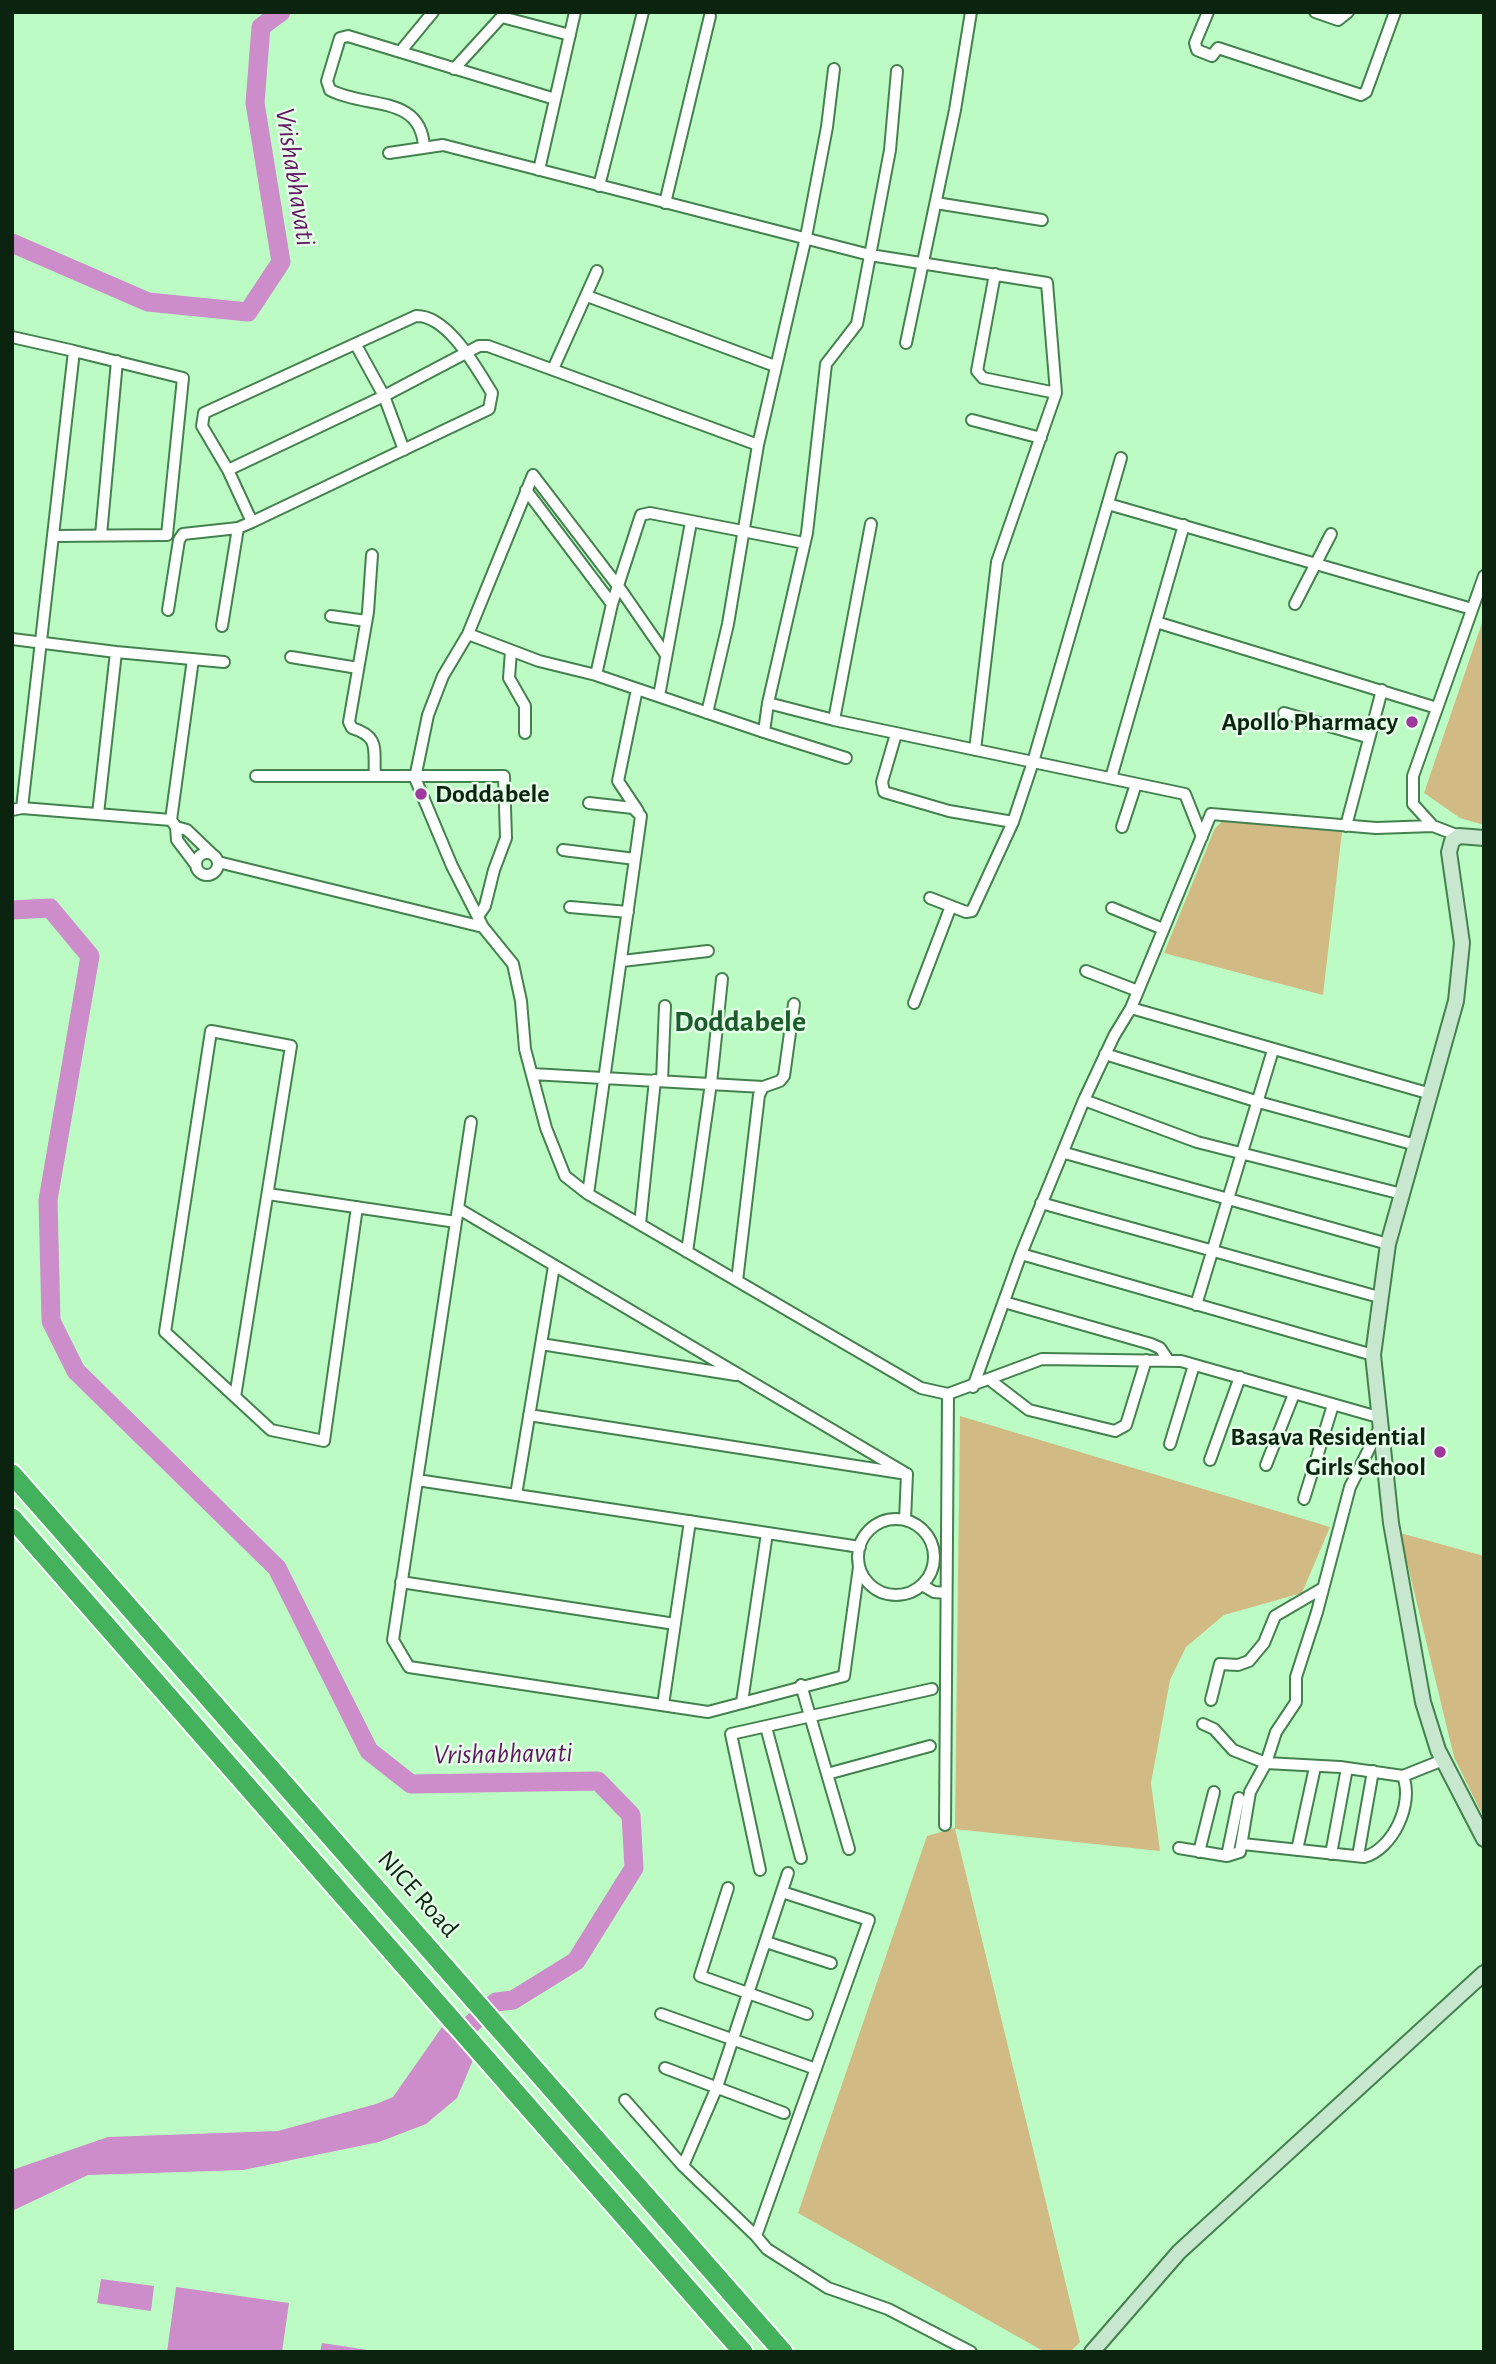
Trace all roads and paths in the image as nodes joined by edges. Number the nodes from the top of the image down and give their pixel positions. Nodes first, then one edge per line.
1 (433, 12) edge
2 (575, 12) edge
3 (643, 12) edge
4 (971, 12) edge
5 (1208, 12) edge
6 (1315, 12) edge
7 (1348, 12) edge
8 (1395, 12) edge
9 (504, 15) edge
10 (710, 16) dead end
11 (570, 35) junction
12 (400, 52) junction
13 (454, 69) junction
14 (834, 69) dead end
15 (897, 71) dead end
16 (555, 99) junction
17 (424, 147) junction
18 (389, 153) dead end
19 (539, 170) junction
20 (599, 186) junction
21 (664, 203) junction
22 (936, 203) junction
23 (1042, 220) dead end
24 (806, 237) junction
25 (870, 255) junction
26 (923, 263) junction
27 (597, 271) dead end
28 (995, 274) junction
29 (587, 296) junction
30 (12, 337) edge
31 (906, 343) dead end
32 (356, 345) junction
33 (74, 351) junction
34 (466, 353) junction
35 (117, 361) junction
36 (775, 366) junction
37 (553, 369) junction
38 (1056, 393) junction
39 (384, 396) junction
40 (972, 420) dead end
41 (1041, 438) junction
42 (758, 445) junction
43 (404, 450) junction
44 (1121, 458) dead end
45 (228, 470) junction
46 (526, 491) junction
47 (1108, 503) junction
48 (252, 522) junction
49 (691, 522) junction
50 (871, 524) dead end
51 (1184, 526) junction
52 (238, 528) junction
53 (745, 533) junction
54 (1331, 534) dead end
55 (54, 536) junction
56 (102, 536) junction
57 (804, 543) junction
58 (372, 555) dead end
59 (1317, 564) junction
60 (1484, 576) edge
61 (618, 586) junction
62 (612, 604) junction
63 (1295, 604) dead end
64 (1472, 609) junction
65 (168, 610) dead end
66 (331, 616) dead end
67 (366, 621) junction
68 (1156, 622) junction
69 (222, 626) dead end
70 (468, 634) junction
71 (12, 639) edge
72 (43, 643) junction
73 (511, 651) junction
74 (116, 652) junction
75 (666, 655) junction
76 (291, 657) dead end
77 (193, 659) junction
78 (225, 662) dead end
79 (358, 668) junction
80 (596, 676) junction
81 (638, 689) junction
82 (1382, 690) junction
83 (659, 696) junction
84 (768, 703) junction
85 (1437, 708) junction
86 (707, 713) junction
87 (1284, 713) dead end
88 (834, 720) junction
89 (764, 732) junction
90 (524, 733) dead end
91 (897, 734) junction
92 (1367, 737) junction
93 (975, 750) junction
94 (846, 758) dead end
95 (1033, 762) junction
96 (256, 776) dead end
97 (374, 776) junction
98 (415, 778) junction
99 (1111, 778) junction
100 (1136, 784) junction
101 (589, 803) dead end
102 (17, 809) edge
103 (638, 811) junction
104 (98, 814) junction
105 (1013, 822) junction
106 (174, 824) junction
107 (1433, 825) junction
108 (1346, 826) junction
109 (1122, 827) dead end
110 (1459, 836) junction
111 (1202, 837) junction
112 (1484, 838) edge
113 (563, 850) dead end
114 (215, 858) junction
115 (635, 859) junction
116 (196, 866) junction
117 (930, 898) dead end
118 (950, 906) junction
119 (570, 907) dead end
120 (1112, 908) dead end
121 (628, 912) junction
122 (479, 915) junction
123 (483, 926) junction
124 (1163, 929) junction
125 (708, 951) dead end
126 (622, 961) junction
127 (1086, 971) dead end
128 (722, 979) dead end
129 (1138, 991) junction
130 (914, 1003) dead end
131 (794, 1004) dead end
132 (665, 1006) dead end
133 (1131, 1008) junction
134 (1273, 1050) junction
135 (1105, 1054) junction
136 (532, 1074) junction
137 (607, 1077) junction
138 (658, 1080) junction
139 (711, 1083) junction
140 (763, 1087) junction
141 (1431, 1094) junction
142 (1084, 1100) junction
143 (1257, 1102) junction
144 (471, 1122) dead end
145 (1416, 1145) junction
146 (1065, 1153) junction
147 (1242, 1153) junction
148 (268, 1194) junction
149 (588, 1194) junction
150 (1402, 1194) junction
151 (1228, 1200) junction
152 (1041, 1203) junction
153 (357, 1207) junction
154 (458, 1209) junction
155 (456, 1222) junction
156 (640, 1224) junction
157 (1388, 1244) junction
158 (1212, 1251) junction
159 (687, 1252) junction
160 (1021, 1254) junction
161 (554, 1265) junction
162 (737, 1281) junction
163 (1379, 1297) junction
164 (1003, 1302) junction
165 (1196, 1305) junction
166 (541, 1344) junction
167 (1373, 1355) junction
168 (1146, 1360) junction
169 (1170, 1361) junction
170 (1194, 1365) junction
171 (742, 1376) junction
172 (1240, 1377) junction
173 (990, 1380) junction
174 (973, 1387) junction
175 (948, 1394) junction
176 (1294, 1394) junction
177 (235, 1397) junction
178 (1333, 1405) junction
179 (529, 1415) junction
180 (1379, 1422) junction
181 (1170, 1444) dead end
182 (1210, 1460) dead end
183 (1266, 1465) dead end
184 (12, 1474) edge
185 (907, 1474) junction
186 (417, 1480) junction
187 (516, 1495) junction
188 (1304, 1499) dead end
189 (12, 1518) edge
190 (905, 1520) junction
191 (690, 1521) junction
192 (947, 1531) junction
193 (767, 1533) junction
194 (926, 1534) junction
195 (860, 1547) junction
196 (859, 1567) junction
197 (401, 1582) junction
198 (922, 1585) junction
199 (1323, 1587) junction
200 (946, 1593) junction
201 (675, 1624) junction
202 (801, 1685) junction
203 (932, 1689) dead end
204 (1212, 1700) dead end
205 (743, 1702) junction
206 (663, 1705) junction
207 (810, 1717) junction
208 (1202, 1724) dead end
209 (766, 1727) junction
210 (930, 1746) dead end
211 (1443, 1760) junction
212 (1266, 1763) junction
213 (1315, 1767) junction
214 (1347, 1768) junction
215 (1373, 1771) junction
216 (827, 1774) junction
217 (1403, 1776) junction
218 (1214, 1792) dead end
219 (1239, 1798) dead end
220 (945, 1825) dead end
221 (1484, 1839) edge
222 (1243, 1844) junction
223 (1179, 1848) dead end
224 (849, 1849) dead end
225 (1297, 1850) junction
226 (1199, 1852) junction
227 (1331, 1854) junction
228 (1227, 1856) junction
229 (1358, 1856) junction
230 (801, 1858) dead end
231 (760, 1870) dead end
232 (789, 1872) dead end
233 (729, 1888) dead end
234 (782, 1892) junction
235 (766, 1942) junction
236 (831, 1963) dead end
237 (1484, 1973) edge
238 (749, 1994) junction
239 (661, 2014) dead end
240 (807, 2014) dead end
241 (733, 2040) junction
242 (665, 2068) dead end
243 (816, 2069) junction
244 (717, 2087) junction
245 (625, 2100) dead end
246 (784, 2113) dead end
247 (683, 2166) junction
248 (756, 2236) junction
249 (743, 2352) edge
250 (783, 2352) edge
251 (971, 2352) edge
252 (1092, 2352) edge

1 - 12 street
2 - 11 street
3 - 20 street
4 - 22 street
5 - 8 street
6 - 7 street
9 - 11 street
9 - 13 street
10 - 21 street
11 - 16 street
12 - 13 street
12 - 17 street
13 - 16 street
14 - 24 street
15 - 25 street
16 - 19 street
17 - 18 street
17 - 19 street
19 - 20 street
20 - 21 street
21 - 24 street
22 - 23 street
22 - 26 street
24 - 25 street
24 - 36 street
25 - 26 street
25 - 57 street
26 - 28 street
26 - 31 street
27 - 29 street
28 - 38 street
28 - 38 street
29 - 36 street
29 - 37 street
30 - 33 street
32 - 34 street
32 - 39 street
32 - 45 street
33 - 35 street
33 - 55 street
34 - 37 street
34 - 39 street
34 - 43 street
35 - 56 street
35 - 56 street
36 - 42 street
37 - 42 street
38 - 41 street
39 - 43 street
39 - 45 street
40 - 41 street
41 - 93 street
42 - 53 street
43 - 48 street
44 - 47 street
45 - 48 street
46 - 61 street
46 - 62 street
46 - 70 street
47 - 51 street
47 - 95 street
48 - 52 street
49 - 53 street
49 - 61 street
49 - 75 street
50 - 88 street
51 - 59 street
51 - 68 street
52 - 65 street
52 - 69 street
53 - 57 street
53 - 86 street
54 - 59 street
55 - 56 street
55 - 72 street
57 - 84 street
58 - 67 street
59 - 63 street
59 - 64 street
60 - 64 street
61 - 62 street
61 - 75 street
62 - 80 street
64 - 85 street
66 - 67 street
67 - 79 street
68 - 82 street
68 - 99 street
70 - 73 street
70 - 98 street
71 - 72 street
72 - 74 street
72 - 102 street
73 - 80 street
73 - 90 street
74 - 77 street
74 - 104 street
75 - 83 street
76 - 79 street
77 - 78 street
77 - 106 street
79 - 97 street
80 - 81 street
81 - 83 street
81 - 103 street
82 - 85 street
82 - 92 street
83 - 86 street
84 - 88 street
84 - 89 street
85 - 107 street
86 - 89 street
87 - 92 street
88 - 91 street
89 - 94 street
91 - 93 street
91 - 105 street
92 - 108 street
93 - 95 street
95 - 99 street
95 - 105 street
96 - 97 street
97 - 98 street
98 - 122 street
98 - 122 street
99 - 100 street
100 - 109 street
100 - 111 street
101 - 103 street
102 - 104 street
103 - 115 street
104 - 106 street
105 - 118 street
106 - 114 street
106 - 116 street
107 - 108 street
107 - 110 street
108 - 111 street
110 - 112 street
110 - 141 street
111 - 124 street
113 - 115 street
114 - 116 street
114 - 116 street
114 - 123 street
115 - 121 street
117 - 118 street
118 - 130 street
119 - 121 street
120 - 124 street
121 - 126 street
122 - 123 street
123 - 136 street
124 - 129 street
125 - 126 street
126 - 137 street
127 - 129 street
128 - 139 street
129 - 133 street
131 - 140 street
132 - 138 street
133 - 134 street
133 - 135 street
134 - 141 street
134 - 143 street
135 - 142 street
135 - 143 street
136 - 137 street
136 - 149 street
137 - 138 street
137 - 149 street
138 - 139 street
138 - 156 street
139 - 140 street
139 - 159 street
140 - 162 street
141 - 145 street
142 - 146 street
142 - 147 street
143 - 145 street
143 - 147 street
144 - 154 street
145 - 150 street
146 - 151 street
146 - 152 street
147 - 150 street
147 - 151 street
148 - 153 street
148 - 177 street
148 - 177 street
149 - 156 street
150 - 157 street
151 - 157 street
151 - 158 street
152 - 158 street
152 - 160 street
153 - 155 street
153 - 177 street
154 - 155 street
154 - 161 street
155 - 186 street
156 - 159 street
157 - 163 street
158 - 163 street
158 - 165 street
159 - 162 street
160 - 164 street
160 - 165 street
161 - 166 street
161 - 171 street
162 - 175 street
163 - 167 street
164 - 169 street
164 - 174 street
165 - 167 street
166 - 171 street
166 - 179 street
167 - 180 street
168 - 169 street
168 - 173 street
168 - 173 street
169 - 170 street
170 - 172 street
170 - 181 street
171 - 185 street
172 - 176 street
172 - 182 street
173 - 174 street
174 - 175 street
175 - 192 street
176 - 178 street
176 - 183 street
178 - 180 street
178 - 188 street
179 - 185 street
179 - 187 street
180 - 199 street
180 - 211 street
184 - 250 highway, NICE Road
185 - 190 street
186 - 187 street
186 - 197 street
187 - 191 street
189 - 249 highway
190 - 194 street
190 - 195 street
191 - 193 street
191 - 201 street
192 - 194 street
192 - 200 street
193 - 195 street
193 - 205 street
194 - 198 street
195 - 196 street
196 - 198 street
196 - 202 street
197 - 201 street
197 - 206 street
198 - 200 street
199 - 204 street
199 - 212 street
200 - 220 street
201 - 206 street
202 - 205 street
202 - 207 street
203 - 207 street
205 - 206 street
207 - 209 street
207 - 216 street
208 - 212 street
209 - 230 street
209 - 231 street
210 - 216 street
211 - 217 street
211 - 221 street
212 - 213 street
212 - 222 street
213 - 214 street
213 - 225 street
214 - 215 street
214 - 227 street
215 - 217 street
215 - 229 street
216 - 224 street
217 - 229 street
218 - 226 street
219 - 228 street
222 - 225 street
222 - 228 street
223 - 226 street
225 - 227 street
226 - 228 street
227 - 229 street
232 - 234 street
233 - 238 street
234 - 235 street
234 - 243 street
235 - 236 street
235 - 238 street
237 - 252 street
238 - 240 street
238 - 241 street
239 - 241 street
241 - 243 street
241 - 244 street
242 - 244 street
243 - 248 street
244 - 246 street
244 - 247 street
245 - 247 street
247 - 248 street
248 - 251 street

